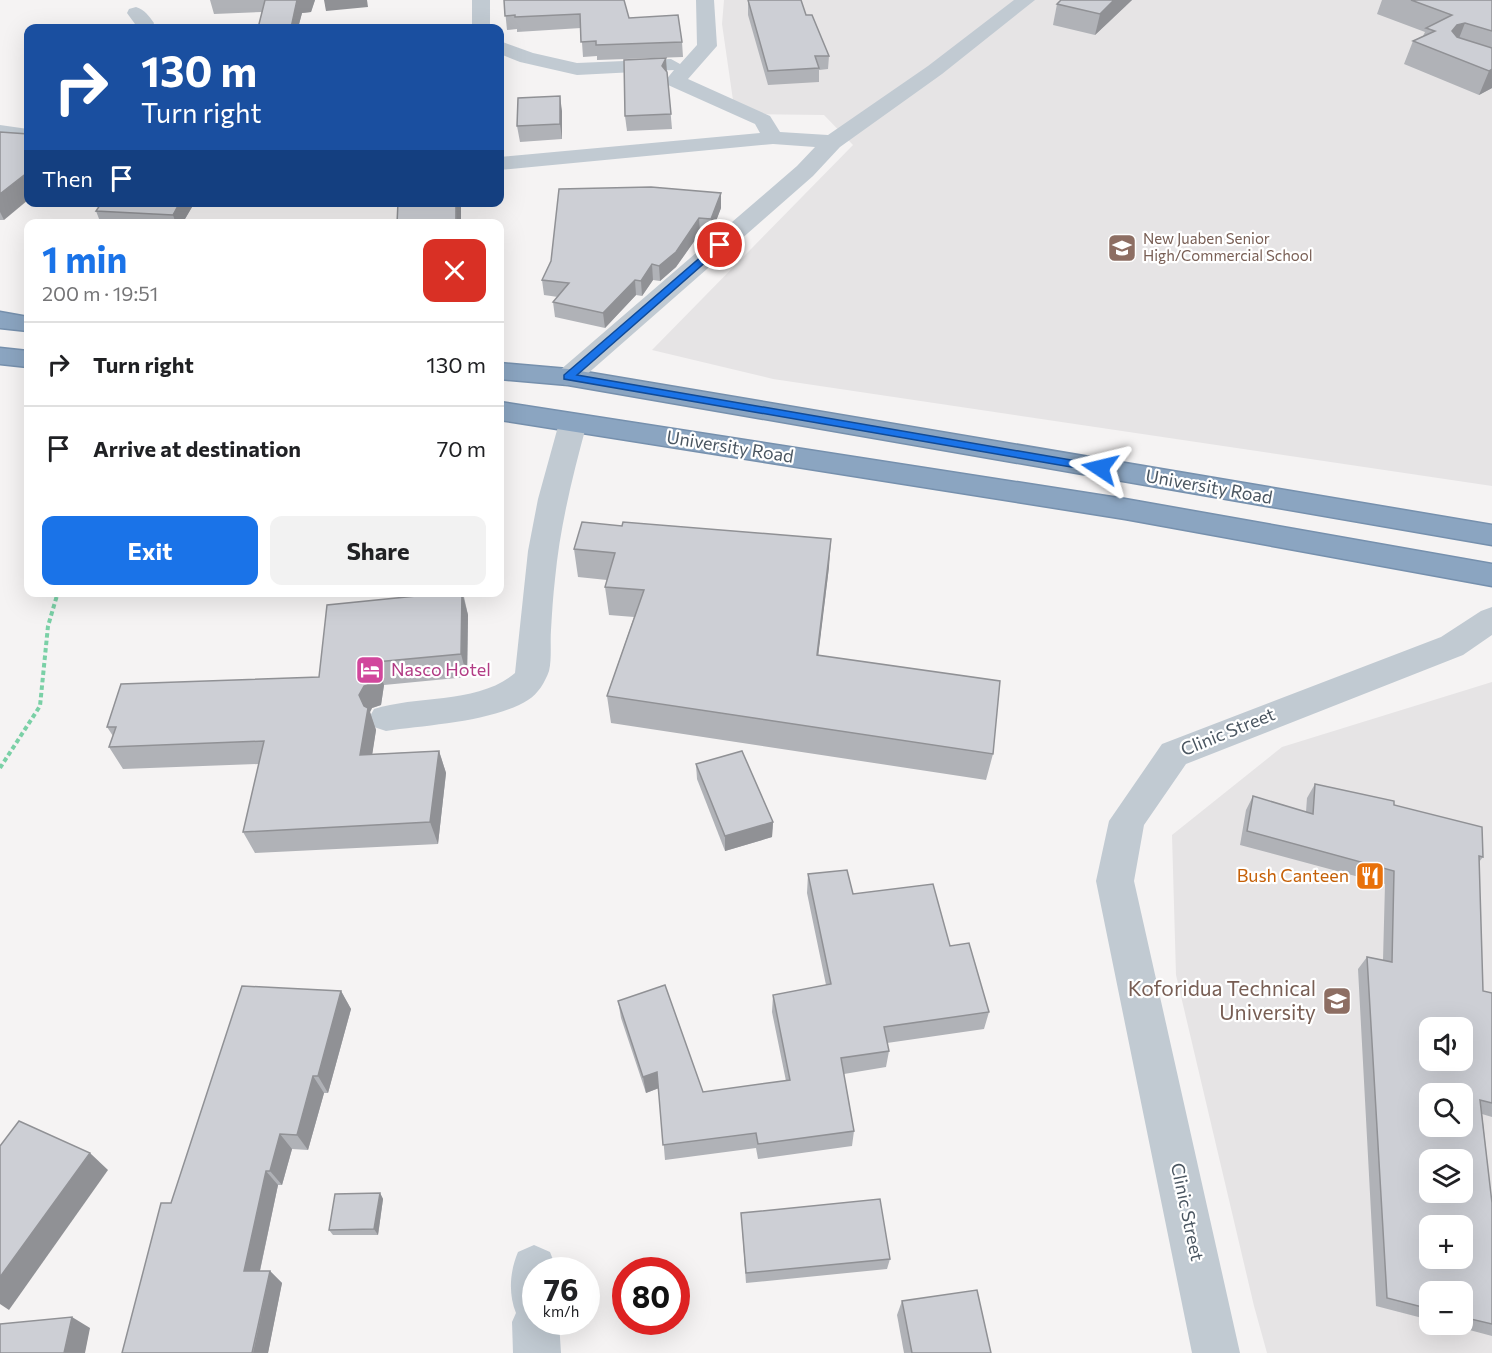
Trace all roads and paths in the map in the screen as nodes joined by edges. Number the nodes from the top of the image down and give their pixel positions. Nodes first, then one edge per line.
1 (481, 0) edge
2 (705, 0) edge
3 (1026, 0) edge
4 (481, 24) edge
5 (504, 49) edge
6 (690, 65) junction
7 (0, 131) edge
8 (24, 134) edge
9 (773, 138) junction
10 (832, 142) junction
11 (504, 164) edge
12 (0, 321) edge
13 (24, 324) edge
14 (0, 356) edge
15 (24, 359) edge
16 (504, 371) edge
17 (568, 377) junction
18 (504, 412) edge
19 (573, 423) junction
20 (1492, 535) edge
21 (1492, 575) edge
22 (57, 597) edge
23 (1492, 619) edge
24 (386, 718) dead end
25 (0, 768) edge
26 (536, 1335) edge
27 (537, 1353) edge
28 (1216, 1353) edge

1 - 4 street
2 - 6 street
3 - 10 street
5 - 6 street
6 - 9 street
7 - 8 street
9 - 10 street
9 - 11 street
10 - 17 street
12 - 13 highway
14 - 15 highway
16 - 17 highway, University Road
17 - 20 highway, University Road
18 - 19 highway, University Road
19 - 21 highway, University Road
19 - 24 street
22 - 25 path
23 - 28 street, Clinic Street
26 - 27 street

